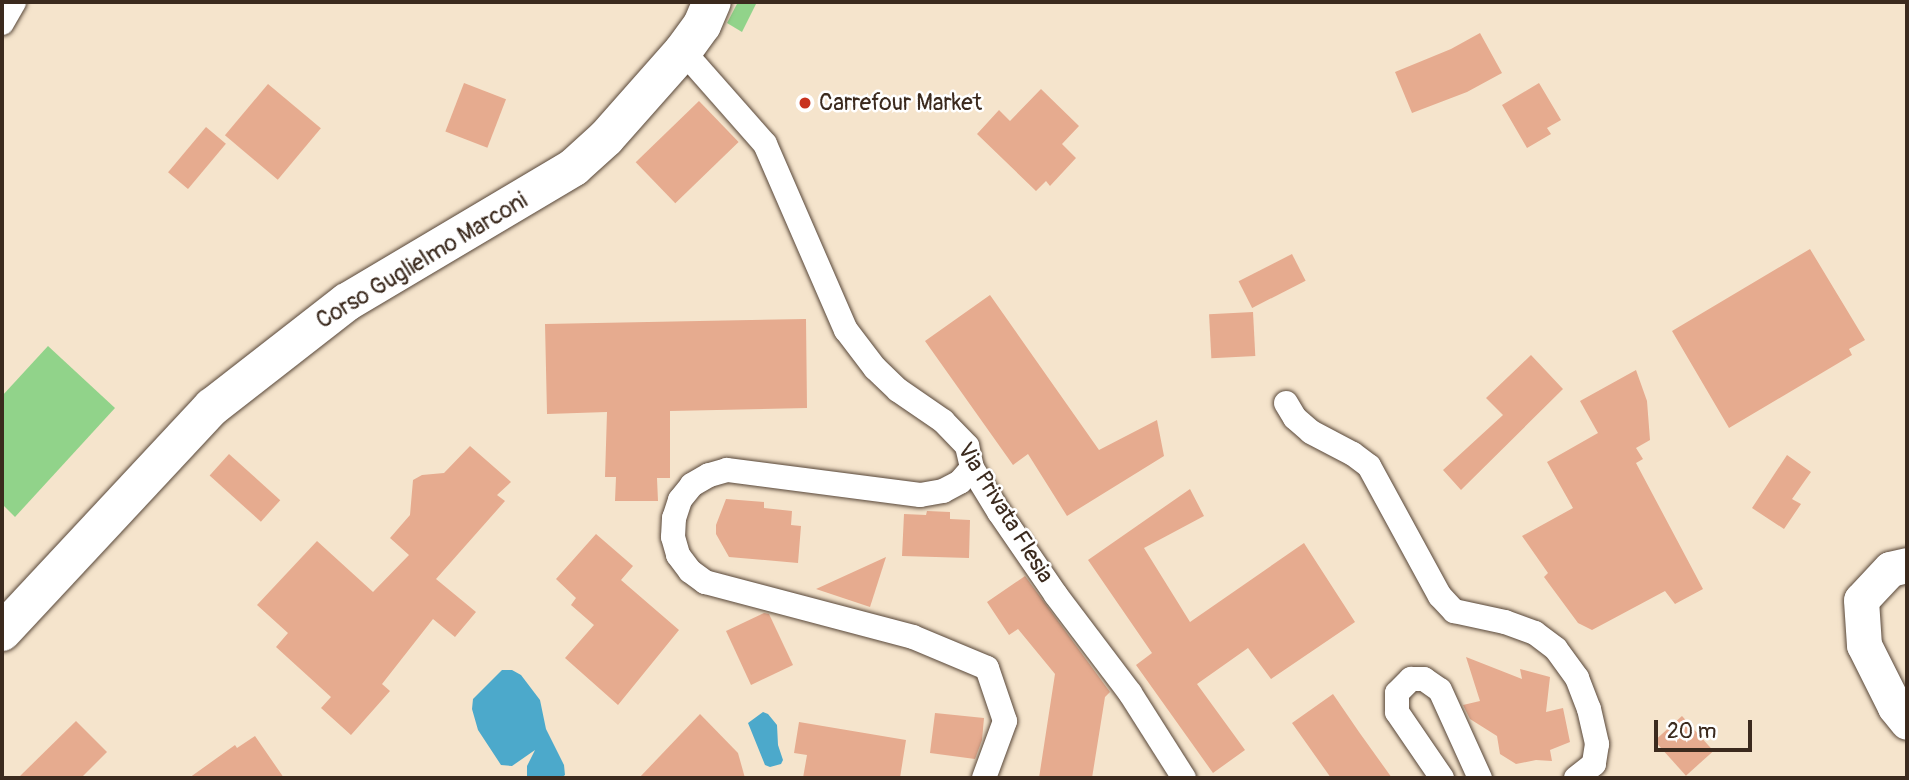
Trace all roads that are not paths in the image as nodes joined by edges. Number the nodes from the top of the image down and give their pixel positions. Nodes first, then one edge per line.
1 (14, 2) edge
2 (712, 2) edge
3 (2, 23) edge
4 (683, 51) junction
5 (1286, 403) dead end
6 (972, 468) junction
7 (1907, 565) edge
8 (2, 632) edge
9 (1907, 722) edge
10 (984, 778) edge
11 (1184, 778) edge
12 (1442, 778) edge
13 (1480, 778) edge
14 (1576, 778) edge

1 - 3 street
2 - 4 main road, Corso Guglielmo Marconi
4 - 6 street, Via Privata Flesia
4 - 8 main road, Corso Guglielmo Marconi
5 - 14 street
6 - 10 street
6 - 11 street, Via Privata Flesia
7 - 9 main road
12 - 13 street

